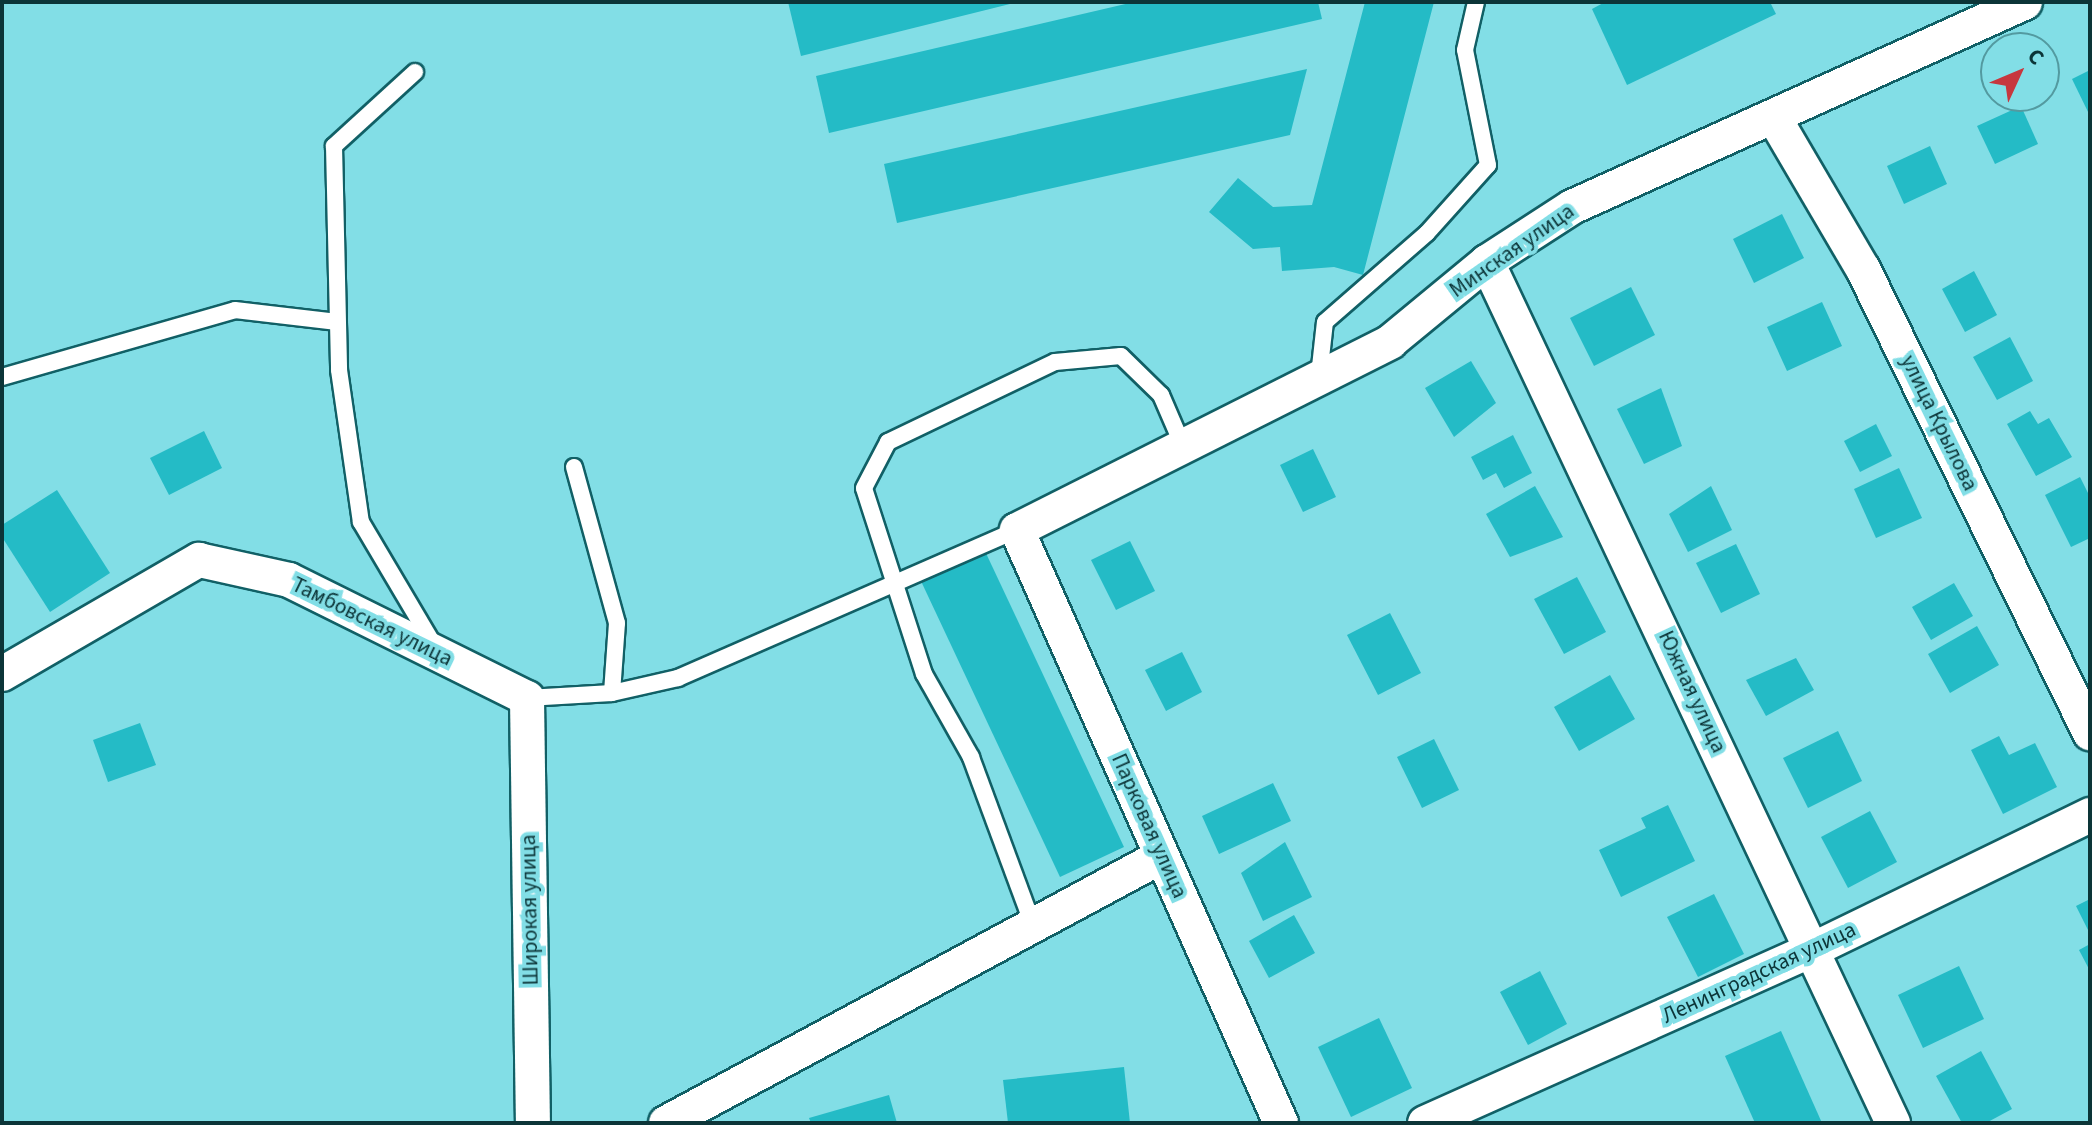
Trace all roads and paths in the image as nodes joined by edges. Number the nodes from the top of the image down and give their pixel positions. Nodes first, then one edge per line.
1 (1476, 2) edge
2 (2025, 2) edge
3 (415, 72) dead end
4 (1776, 121) junction
5 (1487, 262) junction
6 (337, 322) junction
7 (2, 377) edge
8 (1319, 378) junction
9 (1183, 446) junction
10 (574, 467) dead end
11 (1017, 530) junction
12 (889, 583) junction
13 (440, 655) junction
14 (2, 674) edge
15 (612, 693) junction
16 (527, 698) junction
17 (2090, 733) edge
18 (2090, 815) edge
19 (1162, 856) junction
20 (1033, 925) junction
21 (1814, 949) junction
22 (533, 1123) edge
23 (666, 1123) edge
24 (1281, 1123) edge
25 (1425, 1123) edge
26 (1893, 1123) edge

1 - 8 lane
2 - 4 street, Минская улица
3 - 6 lane
4 - 5 street, Минская улица
4 - 17 street, улица Крылова
5 - 8 street, Минская улица
5 - 21 street, Южная улица
6 - 7 lane
6 - 13 lane
8 - 9 street, Минская улица
9 - 11 street, Минская улица
9 - 12 lane
10 - 15 lane
11 - 12 lane
11 - 19 street, Парковая улица
12 - 15 lane
12 - 20 lane
13 - 14 street, Тамбовская улица
13 - 16 street, Тамбовская улица
15 - 16 lane
16 - 22 street, Широкая улица
18 - 21 street, Ленинградская улица
19 - 20 street
19 - 24 street, Парковая улица
20 - 23 street
21 - 25 street, Ленинградская улица
21 - 26 street, Южная улица

